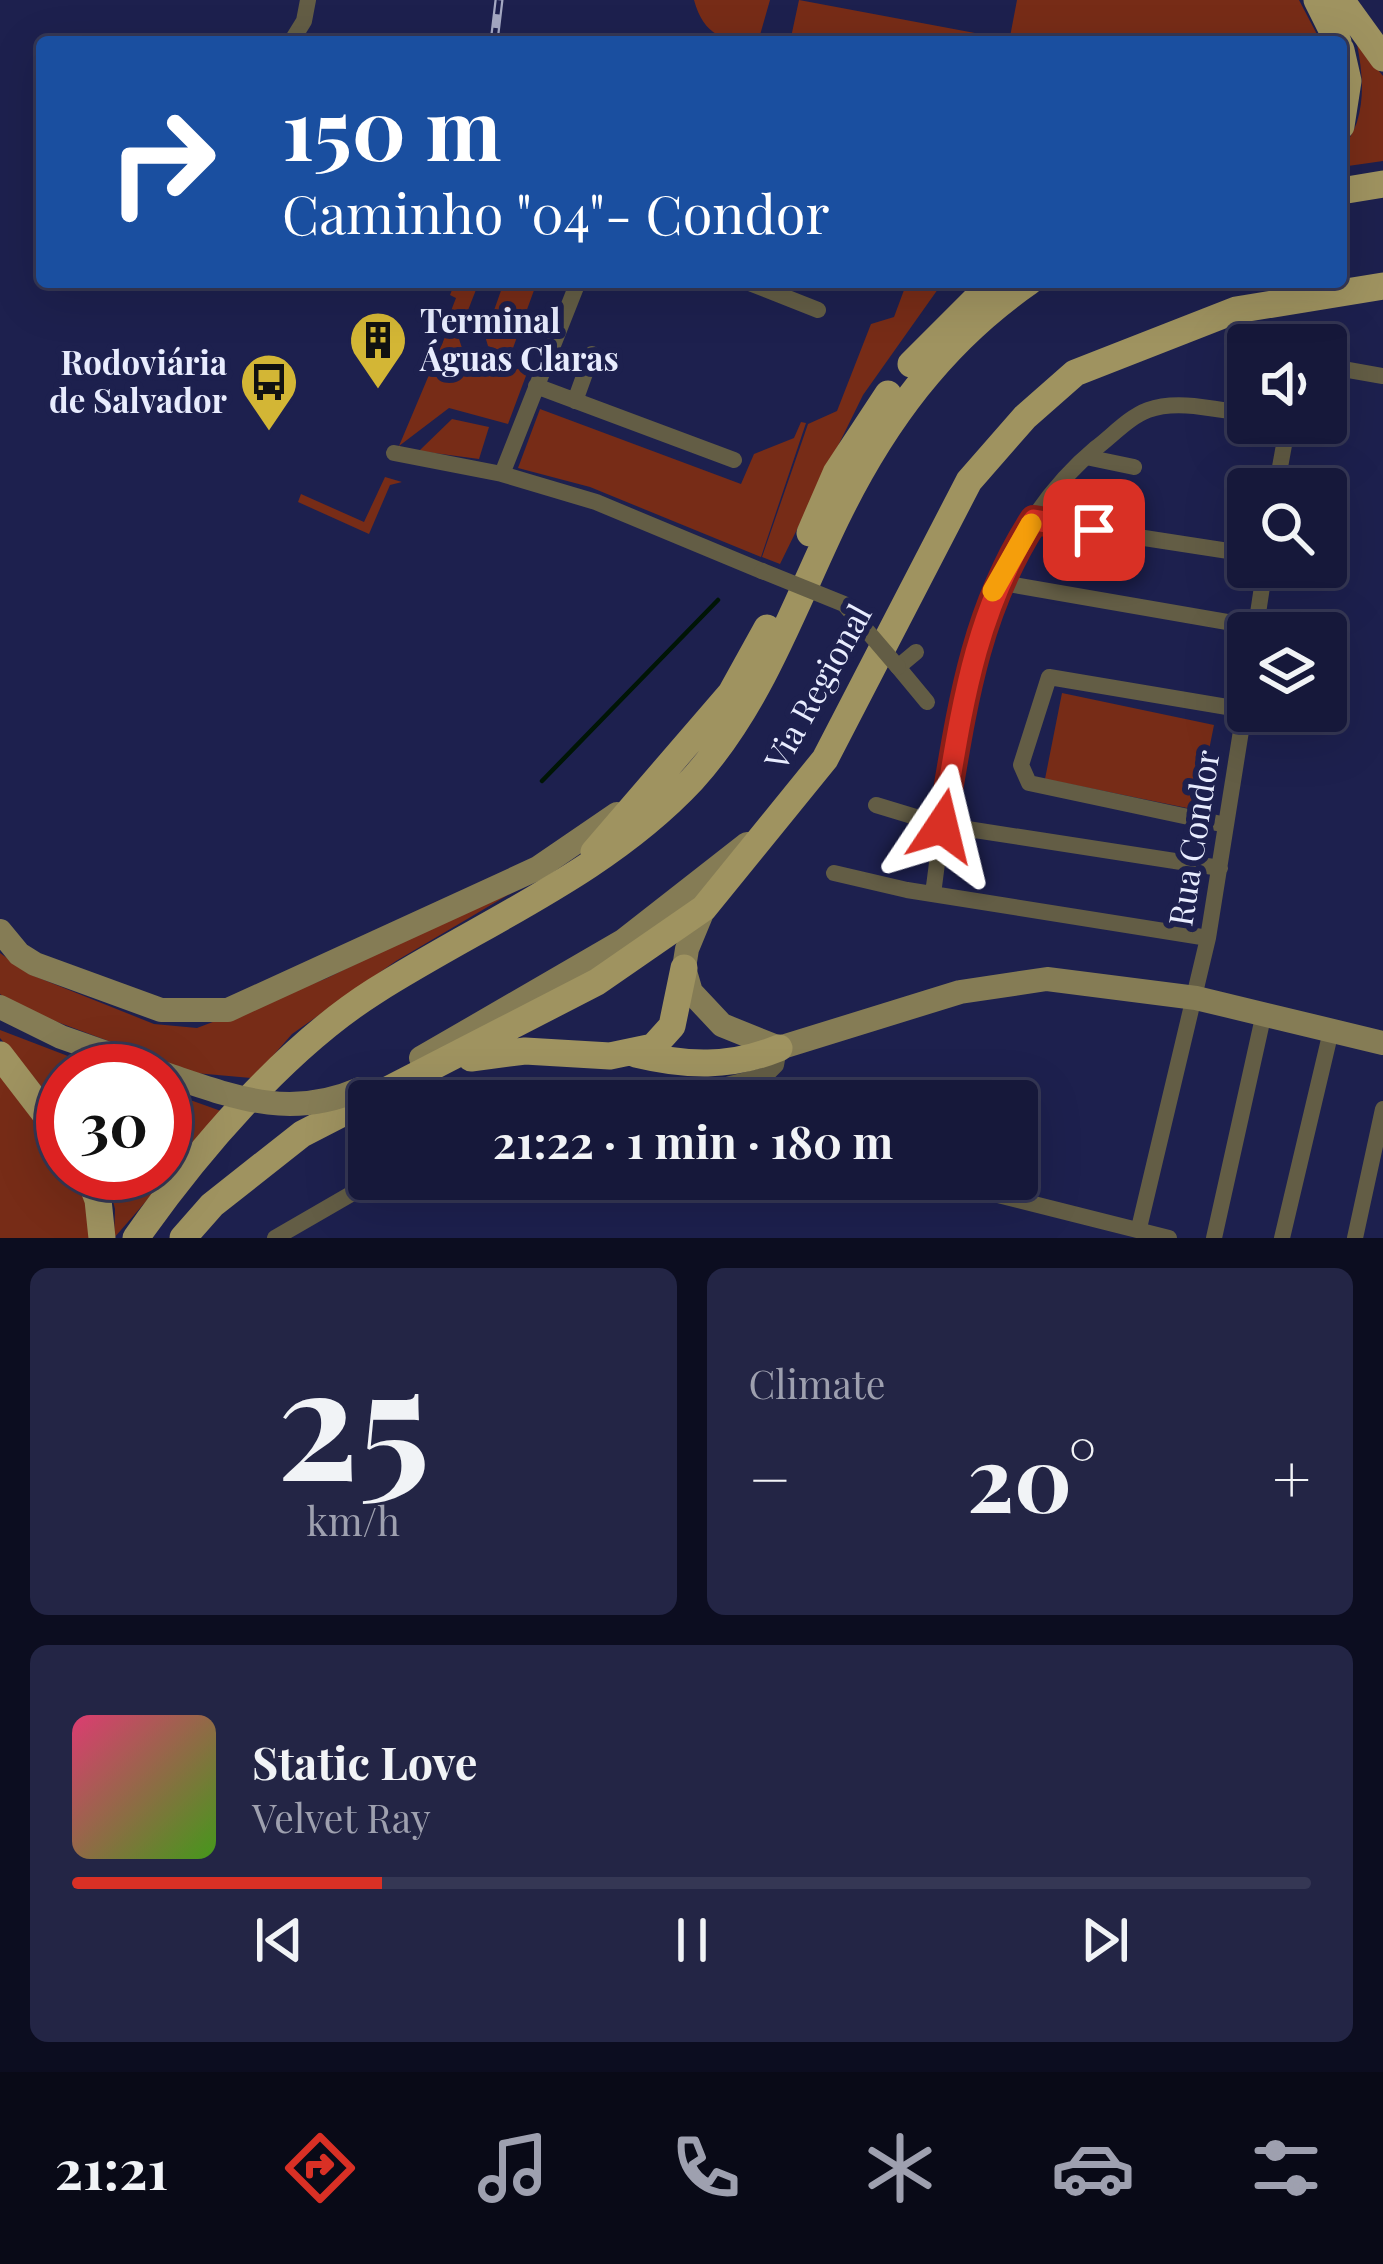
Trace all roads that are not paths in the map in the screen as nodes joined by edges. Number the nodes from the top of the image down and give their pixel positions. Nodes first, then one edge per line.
1 (308, 0) edge
2 (1317, 0) edge
3 (1341, 0) edge
4 (295, 36) edge
5 (1335, 36) edge
6 (1383, 58) edge
7 (1383, 166) edge
8 (1347, 171) edge
9 (1383, 184) edge
10 (1347, 190) edge
11 (1383, 286) edge
12 (576, 288) edge
13 (762, 288) edge
14 (986, 288) edge
15 (1022, 288) edge
16 (818, 310) dead end
17 (592, 354) dead end
18 (1347, 370) edge
19 (1383, 376) edge
20 (536, 386) junction
21 (574, 401) junction
22 (1227, 411) edge
23 (394, 453) dead end
24 (1086, 457) junction
25 (734, 460) dead end
26 (1134, 467) dead end
27 (502, 474) junction
28 (1034, 520) junction
29 (1227, 551) edge
30 (997, 581) junction
31 (1227, 625) edge
32 (916, 652) dead end
33 (898, 667) junction
34 (927, 702) dead end
35 (1227, 707) edge
36 (1241, 732) edge
37 (629, 806) junction
38 (876, 806) dead end
39 (784, 815) junction
40 (1226, 825) junction
41 (942, 826) junction
42 (1220, 868) junction
43 (580, 870) junction
44 (834, 873) dead end
45 (933, 894) junction
46 (704, 908) junction
47 (0, 931) edge
48 (1208, 938) junction
49 (685, 968) junction
50 (1196, 998) junction
51 (0, 1007) edge
52 (1264, 1013) junction
53 (0, 1018) edge
54 (1331, 1030) junction
55 (61, 1037) junction
56 (1383, 1042) edge
57 (81, 1044) edge
58 (779, 1048) junction
59 (636, 1054) junction
60 (0, 1055) edge
61 (448, 1061) junction
62 (746, 1080) edge
63 (192, 1081) edge
64 (36, 1102) edge
65 (1383, 1109) edge
66 (348, 1196) edge
67 (94, 1200) edge
68 (1017, 1200) edge
69 (1139, 1228) junction
70 (102, 1238) edge
71 (136, 1238) edge
72 (183, 1238) edge
73 (275, 1238) edge
74 (1168, 1238) edge
75 (1214, 1238) edge
76 (1282, 1238) edge
77 (1355, 1238) edge

1 - 4 street
2 - 5 main road
3 - 6 main road
7 - 8 main road
9 - 10 main road
11 - 39 main road, Via Regional
12 - 20 street
13 - 16 street
14 - 37 main road
15 - 43 main road, Via Regional
17 - 21 street
18 - 19 street
20 - 21 street
20 - 27 street
21 - 25 street
22 - 24 street
23 - 27 street
24 - 26 street
24 - 28 street
27 - 33 street, bridge
28 - 29 street
28 - 30 street
30 - 31 street
30 - 41 street
32 - 33 street
33 - 34 street
35 - 40 street
36 - 40 street, Rua Condor
37 - 43 main road
37 - 47 main road
38 - 41 street
39 - 46 main road, Via Regional
39 - 63 main road, bridge
40 - 42 street, Rua Condor
41 - 42 street
41 - 45 street
42 - 48 street, Rua Condor
43 - 71 main road, Via Regional
44 - 45 street
45 - 48 street
46 - 49 main road
46 - 61 main road, Via Regional
48 - 50 street, Rua Condor
49 - 58 main road
49 - 59 main road
50 - 52 main road
50 - 58 main road
50 - 69 street, Rua Condor
51 - 55 main road
52 - 54 main road
52 - 75 street
53 - 55 main road
54 - 56 main road
54 - 76 street
55 - 57 main road
58 - 59 main road
58 - 62 street
59 - 61 main road
60 - 64 main road
61 - 72 main road, Via Regional
65 - 77 street
66 - 73 street
67 - 70 main road
68 - 69 street
69 - 74 street

